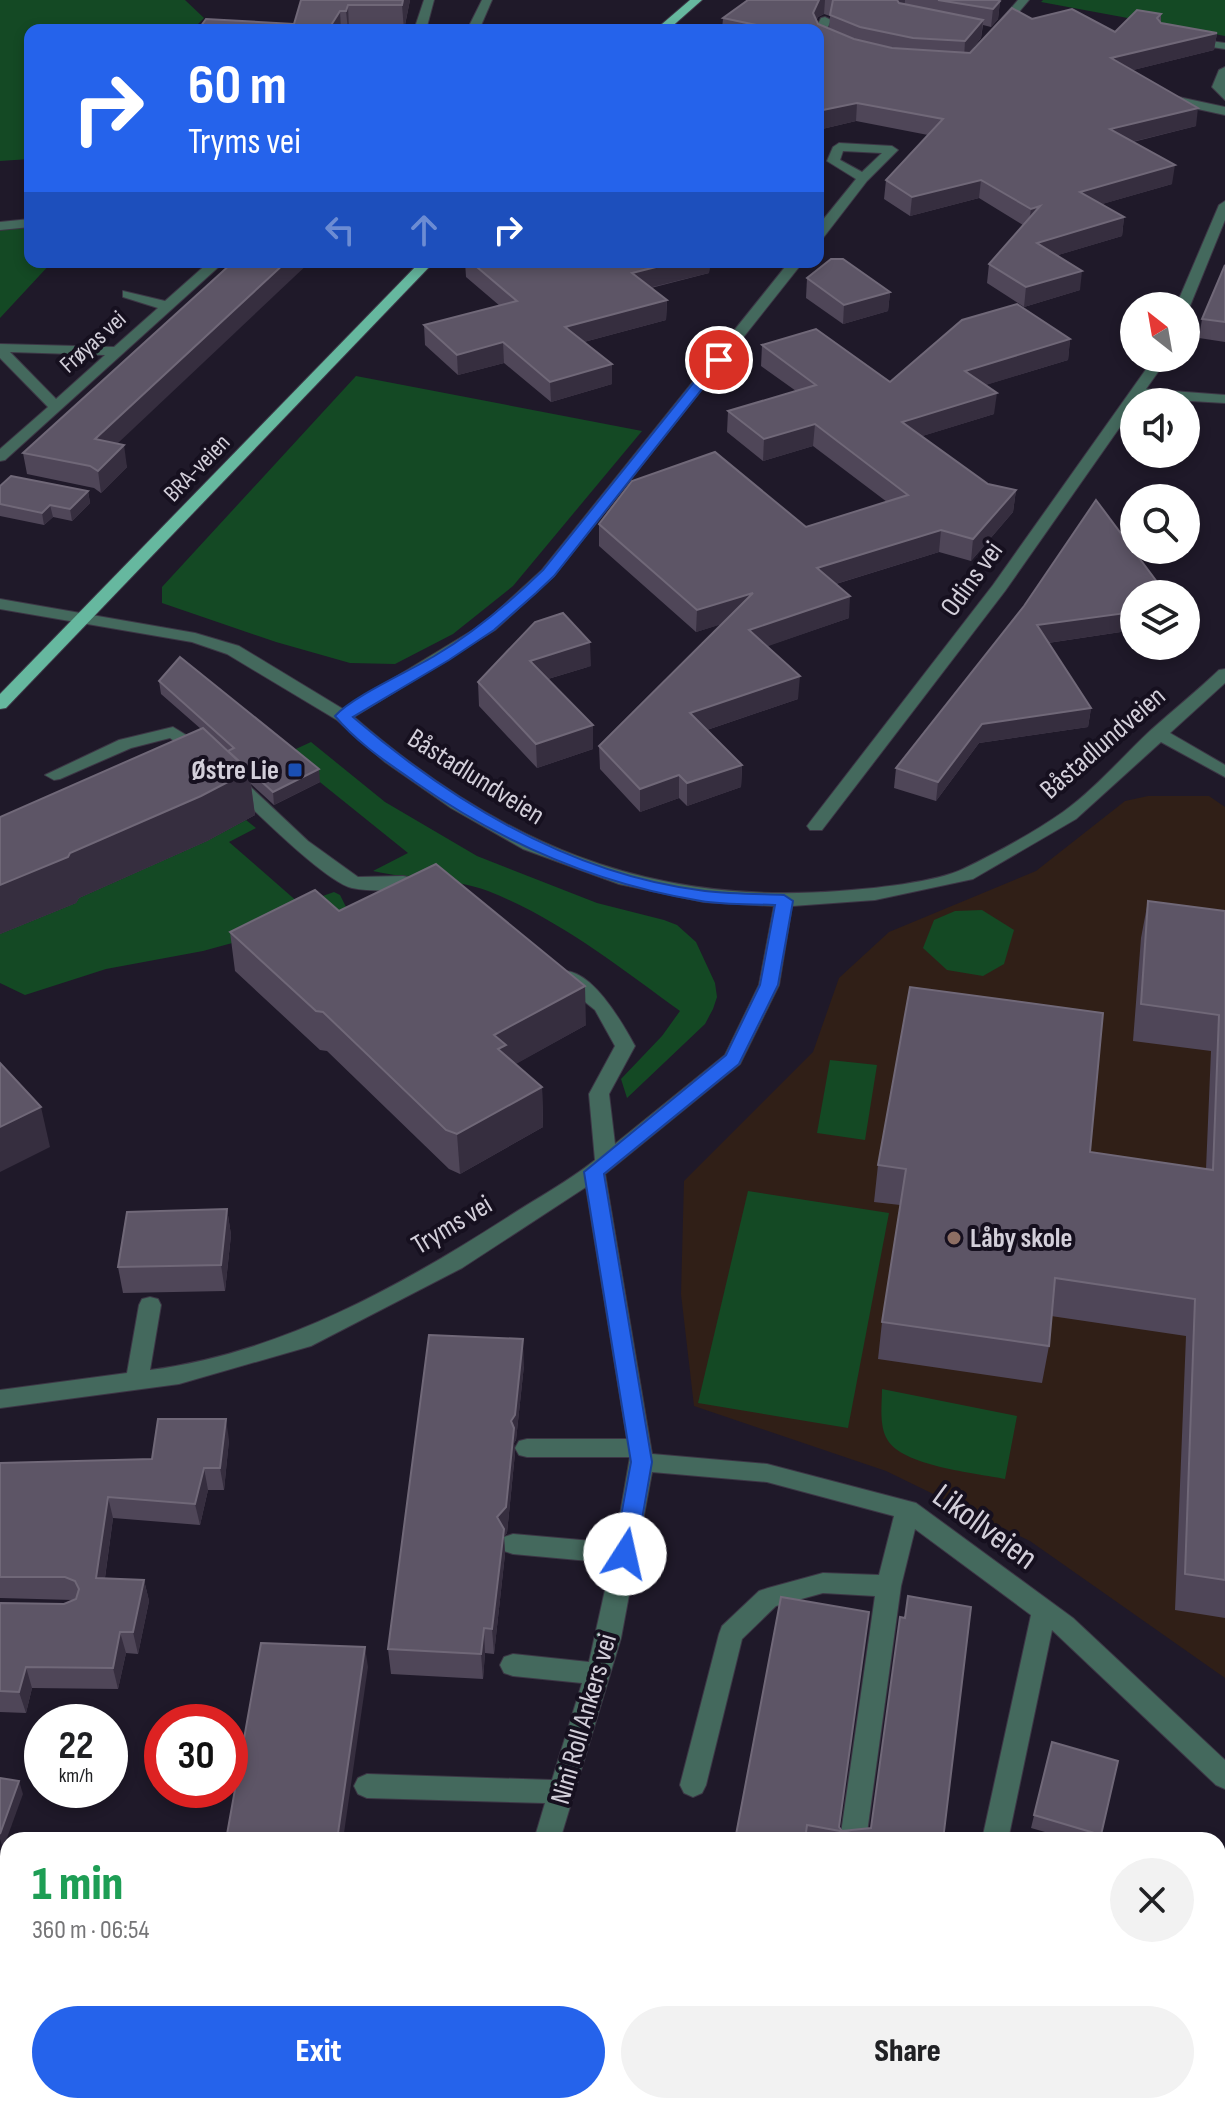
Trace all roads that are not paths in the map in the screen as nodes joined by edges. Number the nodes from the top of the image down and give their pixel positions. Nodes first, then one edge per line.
1 (429, 0) edge
2 (487, 0) edge
3 (697, 0) edge
4 (1024, 0) edge
5 (825, 20) dead end
6 (422, 24) edge
7 (476, 24) edge
8 (668, 24) edge
9 (823, 24) edge
10 (980, 31) edge
11 (995, 34) junction
12 (824, 38) edge
13 (1178, 39) edge
14 (986, 44) edge
15 (836, 46) junction
16 (1225, 46) edge
17 (824, 47) edge
18 (850, 49) edge
19 (1225, 70) edge
20 (1225, 96) edge
21 (1174, 100) edge
22 (1225, 111) edge
23 (863, 178) dead end
24 (1225, 205) edge
25 (24, 224) edge
26 (0, 226) edge
27 (824, 227) edge
28 (210, 268) edge
29 (421, 268) edge
30 (791, 268) edge
31 (1189, 292) edge
32 (128, 294) dead end
33 (166, 306) junction
34 (0, 349) edge
35 (115, 351) junction
36 (1150, 372) edge
37 (1138, 388) edge
38 (1200, 397) edge
39 (1225, 399) edge
40 (55, 406) junction
41 (1120, 413) edge
42 (0, 457) edge
43 (0, 604) edge
44 (85, 619) junction
45 (1225, 674) edge
46 (0, 704) edge
47 (343, 716) junction
48 (1158, 733) junction
49 (1225, 772) edge
50 (54, 775) dead end
51 (816, 826) dead end
52 (445, 890) edge
53 (784, 901) junction
54 (555, 968) edge
55 (600, 1167) junction
56 (150, 1305) dead end
57 (137, 1379) junction
58 (0, 1399) edge
59 (527, 1448) dead end
60 (641, 1455) junction
61 (908, 1510) junction
62 (513, 1544) dead end
63 (625, 1554) junction
64 (889, 1586) junction
65 (1044, 1612) junction
66 (513, 1665) dead end
67 (598, 1674) junction
68 (1225, 1777) edge
69 (693, 1785) dead end
70 (367, 1786) dead end
71 (563, 1792) junction
72 (550, 1832) edge
73 (854, 1832) edge
74 (997, 1832) edge

1 - 6 street
2 - 7 street
3 - 8 main road
4 - 11 street
5 - 9 street
10 - 11 street
11 - 14 street
12 - 15 street
13 - 16 street
15 - 17 street
15 - 18 street
19 - 20 street
21 - 22 street
23 - 27 street
24 - 31 street
25 - 26 street
28 - 33 street, Frøyas vei
29 - 44 main road, BRA-veien
30 - 47 street
32 - 33 street
33 - 35 street, Frøyas vei
34 - 35 street
34 - 40 street
35 - 40 street, Frøyas vei
36 - 37 street, Odins vei
38 - 39 street
40 - 42 street, Frøyas vei
41 - 51 street, Odins vei
43 - 44 street, Båstadlundveien
44 - 46 main road, BRA-veien
44 - 47 street, Båstadlundveien
45 - 48 street, Båstadlundveien
47 - 53 street, Båstadlundveien
48 - 49 street
48 - 53 street, Båstadlundveien
50 - 52 street
53 - 55 street, Tryms vei
54 - 55 street, Nini Roll Ankers vei
55 - 57 street, Tryms vei
55 - 60 street, Nini Roll Ankers vei
56 - 57 street
57 - 58 street, Tryms vei
59 - 60 street, Likollveien
60 - 61 street, Likollveien
60 - 63 street, Nini Roll Ankers vei
61 - 64 street
61 - 65 street, Likollveien
62 - 63 street
63 - 67 street, Nini Roll Ankers vei
64 - 69 street
64 - 73 street
65 - 68 street, Likollveien
65 - 74 street
66 - 67 street
67 - 71 street, Nini Roll Ankers vei
70 - 71 street
71 - 72 street, Nini Roll Ankers vei

